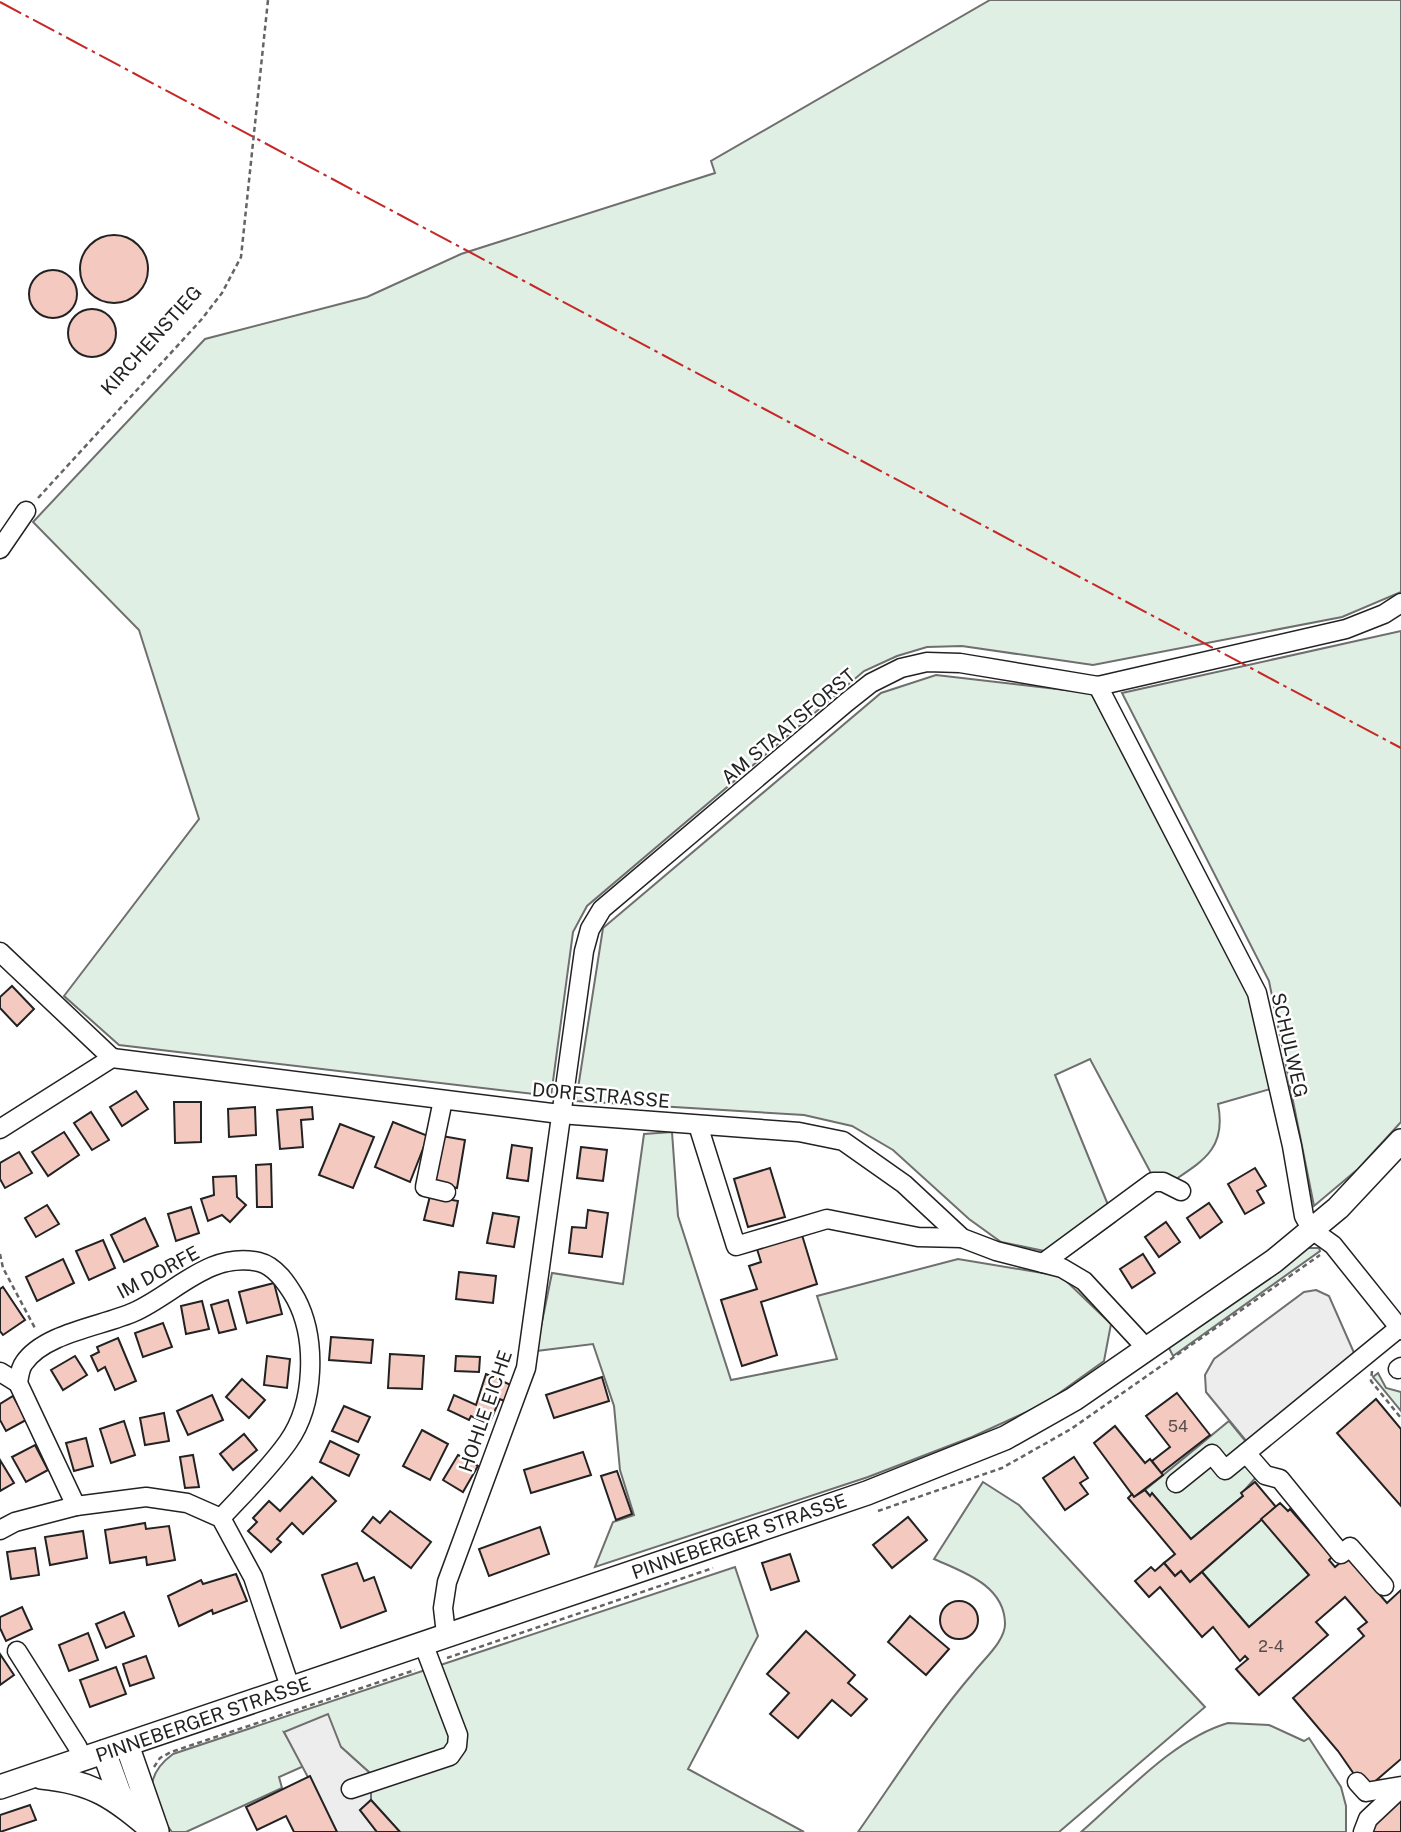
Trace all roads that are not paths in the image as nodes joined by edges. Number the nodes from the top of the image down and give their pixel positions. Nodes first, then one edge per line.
1 (26, 511) road end
2 (0, 549) edge
3 (1401, 603) edge
4 (1098, 686) junction
5 (0, 952) edge
6 (112, 1058) junction
7 (443, 1100) junction
8 (560, 1114) junction
9 (698, 1125) junction
10 (0, 1129) edge
11 (1401, 1141) edge
12 (1181, 1191) dead end
13 (446, 1192) dead end
14 (1312, 1230) junction
15 (962, 1238) junction
16 (1043, 1263) junction
17 (1400, 1329) edge
18 (1148, 1350) junction
19 (0, 1372) edge
20 (18, 1383) junction
21 (1246, 1453) junction
22 (1177, 1483) dead end
23 (76, 1506) junction
24 (221, 1518) junction
25 (0, 1530) edge
26 (1384, 1586) dead end
27 (446, 1634) junction
28 (423, 1643) junction
29 (17, 1651) dead end
30 (291, 1690) junction
31 (127, 1745) junction
32 (93, 1756) junction
33 (31, 1776) junction
34 (1357, 1782) dead end
35 (0, 1787) edge
36 (1401, 1787) edge
37 (351, 1789) dead end
38 (134, 1814) junction
39 (156, 1832) edge
40 (1363, 1832) edge

1 - 2 street
3 - 4 street, AM STAATSFORST
4 - 8 street, AM STAATSFORST
4 - 14 street, SCHULWEG
5 - 6 street
6 - 7 street, DORFSTRASSE
6 - 10 street
7 - 8 street, DORFSTRASSE
7 - 13 street
8 - 9 street, DORFSTRASSE
8 - 27 street, HOHLE EICHE
9 - 15 street, DORFSTRASSE
9 - 15 street
11 - 14 main road, PINNEBERGER STRASSE
12 - 16 street
14 - 17 street
14 - 18 main road, PINNEBERGER STRASSE
15 - 16 street, DORFSTRASSE
16 - 18 street, DORFSTRASSE
17 - 21 street
18 - 27 main road, PINNEBERGER STRASSE
19 - 20 street
20 - 23 street
20 - 24 street, IM DORFE
21 - 22 street
21 - 26 street
23 - 24 street
23 - 25 street
24 - 30 street
27 - 28 main road, PINNEBERGER STRASSE
28 - 30 main road, PINNEBERGER STRASSE
28 - 37 street
29 - 32 street
30 - 31 main road, PINNEBERGER STRASSE
31 - 32 main road, PINNEBERGER STRASSE
31 - 39 main road
32 - 33 main road, PINNEBERGER STRASSE
32 - 38 main road
33 - 35 main road, PINNEBERGER STRASSE
33 - 38 main road
34 - 36 street
36 - 40 street
38 - 39 main road

